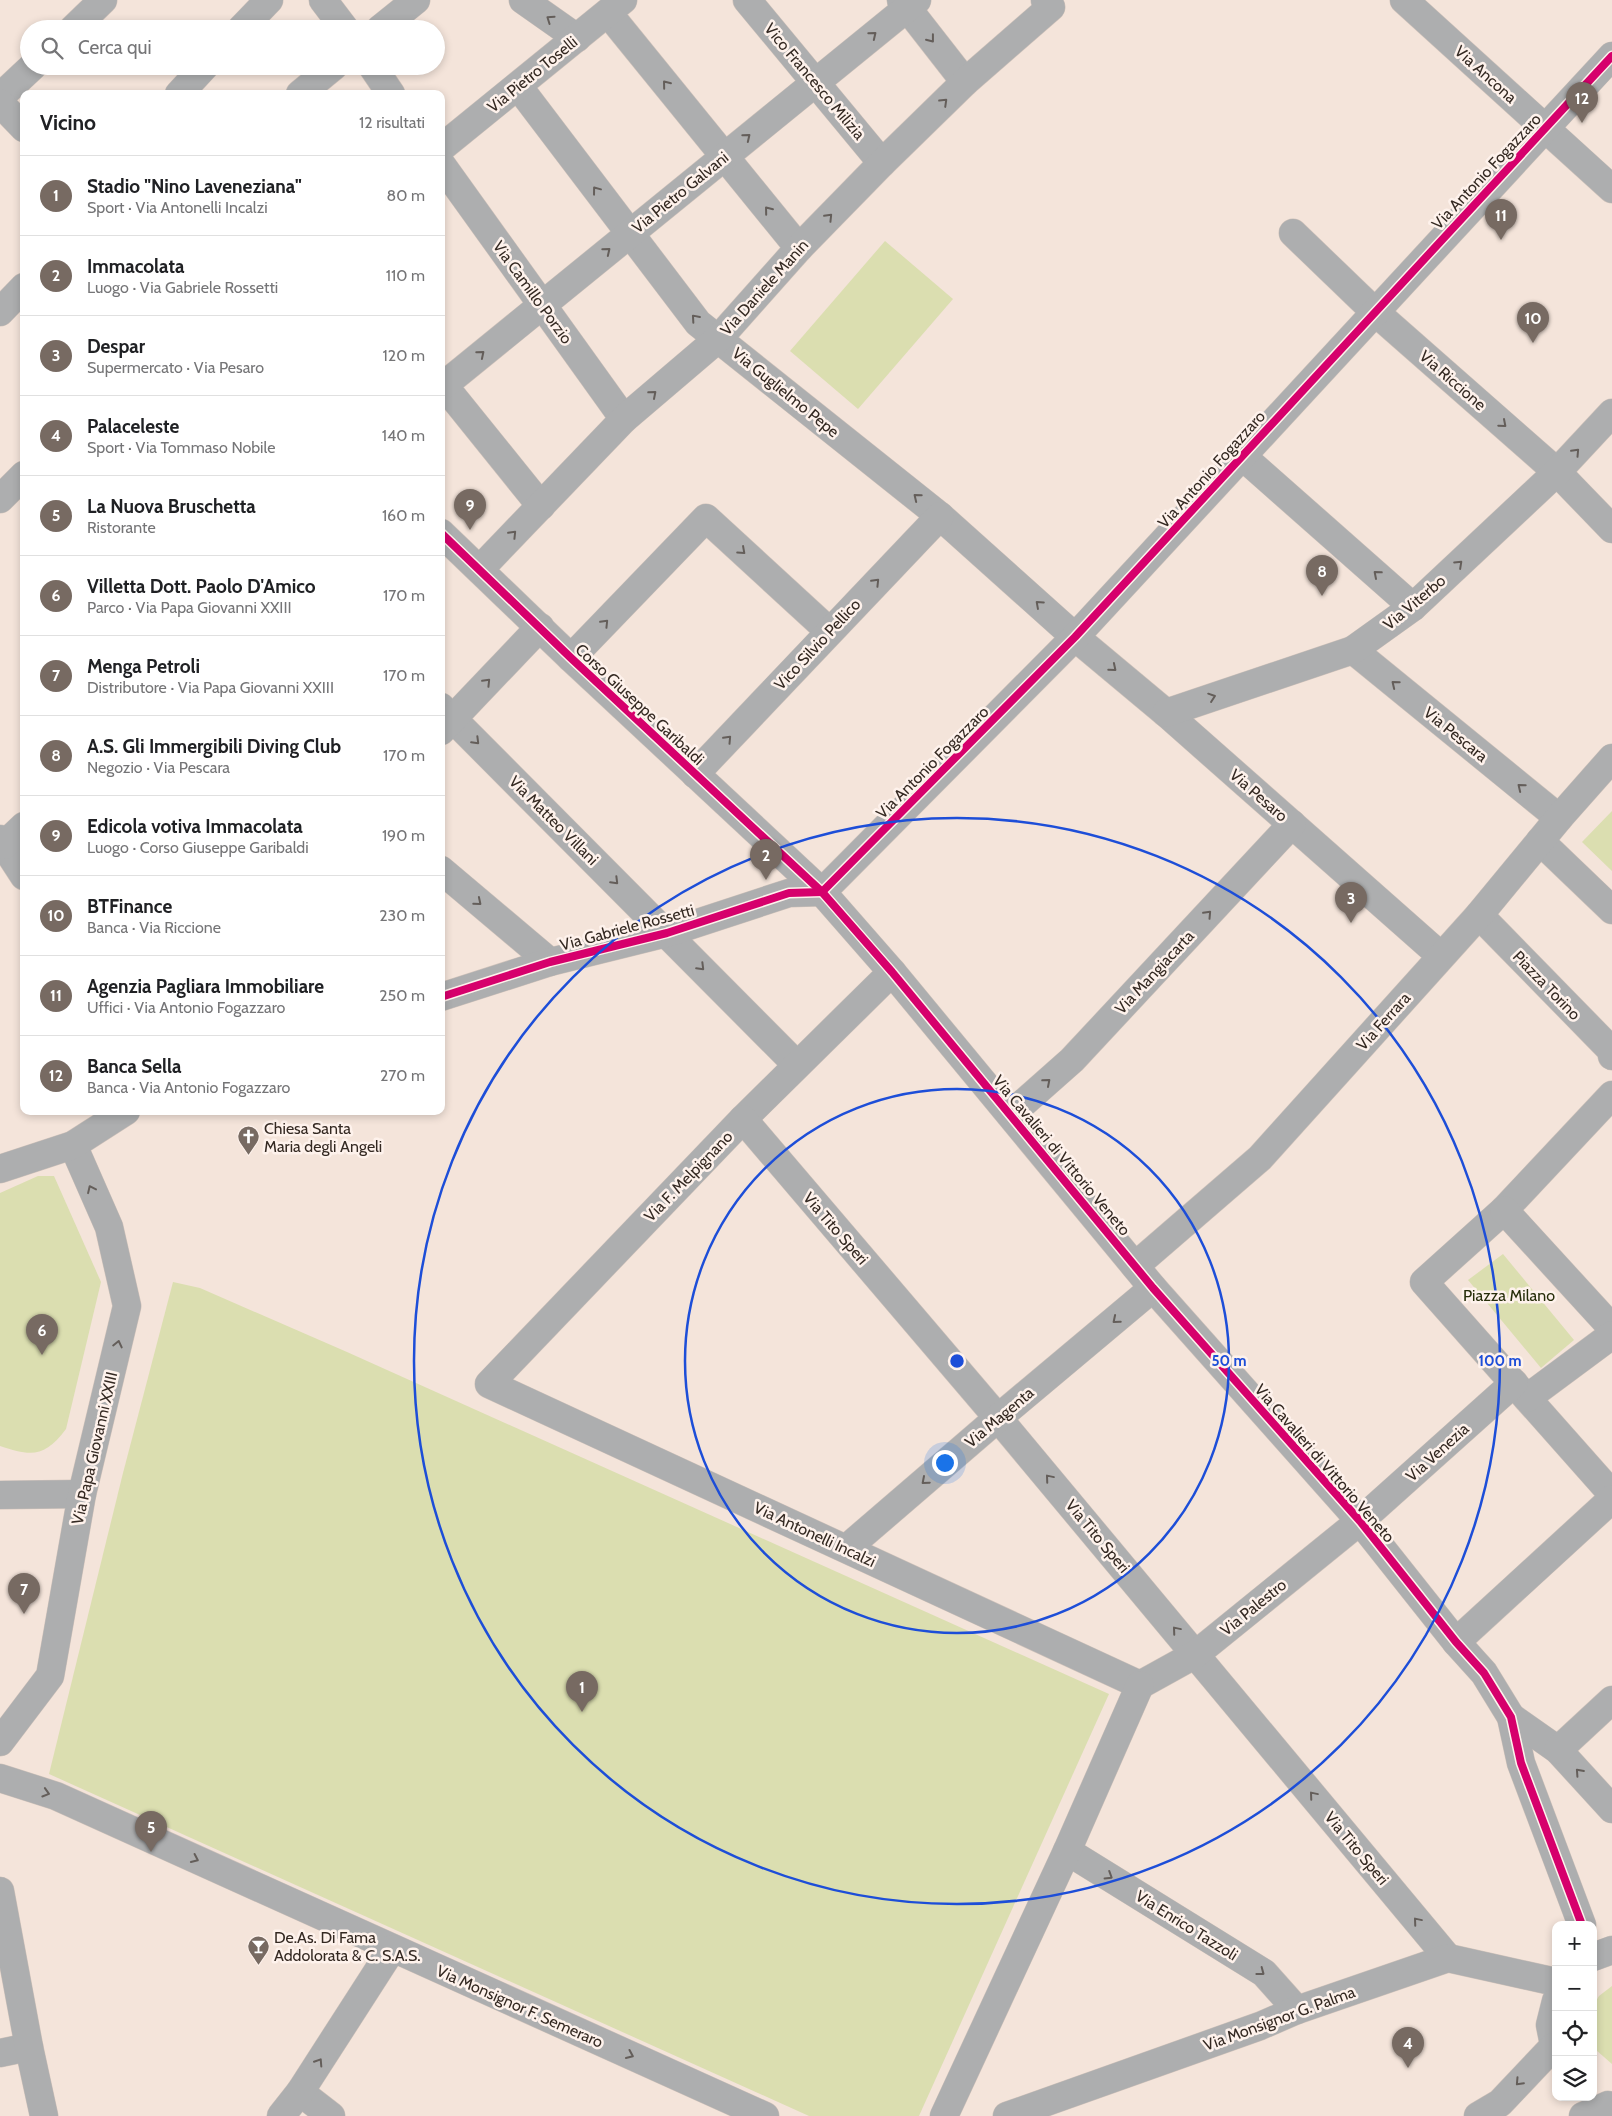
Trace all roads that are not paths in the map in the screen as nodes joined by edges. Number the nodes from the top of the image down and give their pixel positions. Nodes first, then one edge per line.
1 (103, 0) edge
2 (269, 0) edge
3 (323, 0) edge
4 (416, 0) edge
5 (523, 0) edge
6 (747, 0) edge
7 (1404, 0) edge
8 (909, 2) edge
9 (1048, 4) edge
10 (616, 6) edge
11 (82, 20) edge
12 (250, 20) edge
13 (337, 20) edge
14 (391, 20) edge
15 (577, 38) junction
16 (1612, 56) edge
17 (23, 75) edge
18 (197, 75) edge
19 (323, 75) edge
20 (378, 75) edge
21 (815, 82) junction
22 (965, 82) junction
23 (518, 86) junction
24 (183, 90) edge
25 (305, 90) edge
26 (388, 90) edge
27 (0, 97) edge
28 (0, 103) edge
29 (20, 124) edge
30 (1545, 128) junction
31 (445, 145) edge
32 (724, 156) junction
33 (882, 163) junction
34 (445, 170) edge
35 (1612, 189) edge
36 (628, 233) junction
37 (1293, 234) dead end
38 (799, 248) junction
39 (20, 291) edge
40 (541, 304) junction
41 (1374, 311) junction
42 (0, 312) edge
43 (719, 338) junction
44 (445, 382) edge
45 (445, 386) edge
46 (1612, 413) edge
47 (624, 419) junction
48 (1242, 456) junction
49 (1557, 472) junction
50 (20, 479) edge
51 (0, 499) edge
52 (541, 506) junction
53 (940, 516) junction
54 (1612, 528) edge
55 (445, 537) edge
56 (480, 569) junction
57 (1413, 606) junction
58 (540, 627) junction
59 (829, 630) junction
60 (1075, 637) junction
61 (1353, 650) junction
62 (571, 658) junction
63 (1166, 713) junction
64 (445, 718) edge
65 (1612, 758) edge
66 (695, 774) junction
67 (1559, 818) junction
68 (1292, 824) junction
69 (20, 829) edge
70 (2, 842) edge
71 (1540, 842) junction
72 (20, 870) edge
73 (445, 873) edge
74 (822, 892) junction
75 (1612, 910) edge
76 (1479, 915) junction
77 (667, 933) junction
78 (1441, 956) junction
79 (550, 962) junction
80 (892, 972) junction
81 (445, 995) edge
82 (1612, 1056) edge
83 (797, 1064) junction
84 (1612, 1095) edge
85 (1011, 1114) junction
86 (120, 1115) edge
87 (743, 1119) junction
88 (73, 1145) junction
89 (0, 1168) edge
90 (1504, 1210) junction
91 (1135, 1266) junction
92 (1153, 1288) junction
93 (1612, 1328) edge
94 (1612, 1335) edge
95 (490, 1384) joint
96 (1520, 1390) junction
97 (998, 1418) junction
98 (82, 1494) junction
99 (1612, 1494) edge
100 (0, 1495) edge
101 (1612, 1499) edge
102 (1360, 1521) junction
103 (847, 1548) junction
104 (1456, 1642) junction
105 (1196, 1654) junction
106 (1140, 1685) junction
107 (1612, 1700) edge
108 (1512, 1717) junction
109 (0, 1742) edge
110 (1558, 1750) junction
111 (0, 1778) edge
112 (1612, 1808) edge
113 (1067, 1851) junction
114 (0, 1891) edge
115 (1580, 1921) edge
116 (392, 1949) junction
117 (1448, 1958) junction
118 (1552, 1981) edge
119 (1298, 2010) junction
120 (1552, 2017) edge
121 (1552, 2038) edge
122 (29, 2047) junction
123 (0, 2053) edge
124 (1552, 2053) edge
125 (300, 2092) junction
126 (1604, 2102) edge
127 (44, 2116) edge
128 (281, 2116) edge
129 (331, 2116) edge
130 (765, 2116) edge
131 (944, 2116) edge
132 (1007, 2116) edge
133 (1478, 2116) edge
134 (1584, 2116) edge

1 - 11 street
2 - 12 street
3 - 13 street
4 - 14 street
15 -> 5 street
6 - 21 street, Vico Francesco Milizia
7 - 30 street, Via Ancona
21 -> 8 street, Via Pietro Galvani
8 -> 22 street
9 - 22 street, Via Daniele Manin
10 - 15 street, Via Pietro Toselli
32 -> 10 street
15 - 23 street, Via Pietro Toselli
16 - 30 street, Via Antonio Fogazzaro
17 - 27 street
18 - 24 street
19 - 25 street
20 - 26 street
32 -> 21 street, Via Pietro Galvani
21 - 33 street, Vico Francesco Milizia
33 -> 22 street, Via Daniele Manin
23 - 31 street, Via Pietro Toselli
36 -> 23 street, Via Guglielmo Pepe
28 - 29 street
30 - 35 street, Via Ancona
30 - 41 street, Via Antonio Fogazzaro
32 - 36 street, Via Pietro Galvani
38 -> 32 street
38 -> 33 street, Via Daniele Manin
34 - 40 street, Via Camillo Porzio
40 -> 36 street, Via Pietro Galvani
43 -> 36 street, Via Guglielmo Pepe
37 - 41 street, Via Riccione
38 - 43 street, Via Daniele Manin
39 - 42 street
44 -> 40 street, Via Pietro Galvani
40 - 47 street, Via Camillo Porzio
41 - 48 street, Via Antonio Fogazzaro
41 -> 49 street, Via Riccione
47 -> 43 street, Via Daniele Manin
53 -> 43 street, Via Guglielmo Pepe
45 - 52 street
49 -> 46 street, Via Viterbo
47 - 52 street, Via Daniele Manin
57 -> 48 street
48 - 60 street, Via Antonio Fogazzaro
49 - 54 street, Via Riccione
57 -> 49 street, Via Viterbo
50 - 51 street
56 -> 52 street, Via Daniele Manin
59 -> 53 street, Vico Silvio Pellico
60 -> 53 street, Via Guglielmo Pepe
55 - 56 street, Corso Giuseppe Garibaldi
56 - 58 street, Corso Giuseppe Garibaldi
57 - 61 street, Via Viterbo
58 - 62 street, Corso Giuseppe Garibaldi
64 -> 58 street
62 -> 59 street
66 -> 59 street, Vico Silvio Pellico
60 -> 63 street, Via Pesaro
60 - 74 street, Via Antonio Fogazzaro
63 -> 61 street, Via Viterbo
67 -> 61 street, Via Pescara
62 - 66 street, Corso Giuseppe Garibaldi
63 - 68 street, Via Pesaro
64 -> 77 street, Via Matteo Villani
65 - 67 street, Via Ferrara
66 - 74 street, Corso Giuseppe Garibaldi
67 - 71 street, Via Ferrara
68 - 78 street, Via Pesaro
85 -> 68 street, Via Mangiacarta
69 - 70 street
70 - 72 street
71 - 75 street
71 - 76 street, Via Ferrara
73 -> 79 street
74 - 77 street, Via Gabriele Rossetti
74 - 80 street, Corso Giuseppe Garibaldi
76 - 78 street, Via Ferrara
76 - 82 street, Piazza Torino
77 - 79 street, Via Gabriele Rossetti
77 -> 83 street, Via Matteo Villani
78 - 91 street, Via Ferrara
79 - 81 street, Via Gabriele Rossetti
80 - 83 street, Via F. Melpignano
80 - 85 street, Via Cavalieri di Vittorio Veneto
83 - 87 street, Via F. Melpignano
84 - 90 street
85 - 91 street, Via Cavalieri di Vittorio Veneto
86 - 88 street
87 - 95 street, Via F. Melpignano
87 - 97 street, Via Tito Speri
88 - 89 street
98 -> 88 street, Via Papa Giovanni XXIII
90 - 93 street
90 - 96 street
91 - 92 street, Via Cavalieri di Vittorio Veneto
92 -> 97 street, Via Magenta
92 - 102 street, Via Cavalieri di Vittorio Veneto
94 - 96 street
95 - 103 street, Via Antonelli Incalzi
96 - 99 street
96 - 102 street, Via Venezia
97 -> 103 street, Via Magenta
105 -> 97 street, Via Tito Speri
98 - 100 street
98 - 109 street, Via Papa Giovanni XXIII
101 - 104 street
102 - 104 street, Via Cavalieri di Vittorio Veneto
102 - 105 street, Via Palestro
103 - 106 street, Via Antonelli Incalzi
104 - 108 street, Via Cavalieri di Vittorio Veneto
105 - 106 street, Via Palestro
117 -> 105 street, Via Tito Speri
106 - 113 street
107 - 110 street
108 - 110 street, Via Cavalieri di Vittorio Veneto
108 - 115 street, Via Cavalieri di Vittorio Veneto
112 -> 110 street, Via Cavalieri di Vittorio Veneto
111 -> 116 street, Via Monsignor F. Semeraro
113 -> 119 street, Via Enrico Tazzoli
113 - 131 street
114 - 122 street
125 -> 116 street
116 -> 130 street, Via Monsignor F. Semeraro
117 - 118 street
117 - 119 street, Via Monsignor G. Palma
119 - 132 street, Via Monsignor G. Palma
120 - 121 street
122 - 123 street
122 - 127 street
124 -> 133 street
125 - 128 street
125 - 129 street
126 - 134 street

